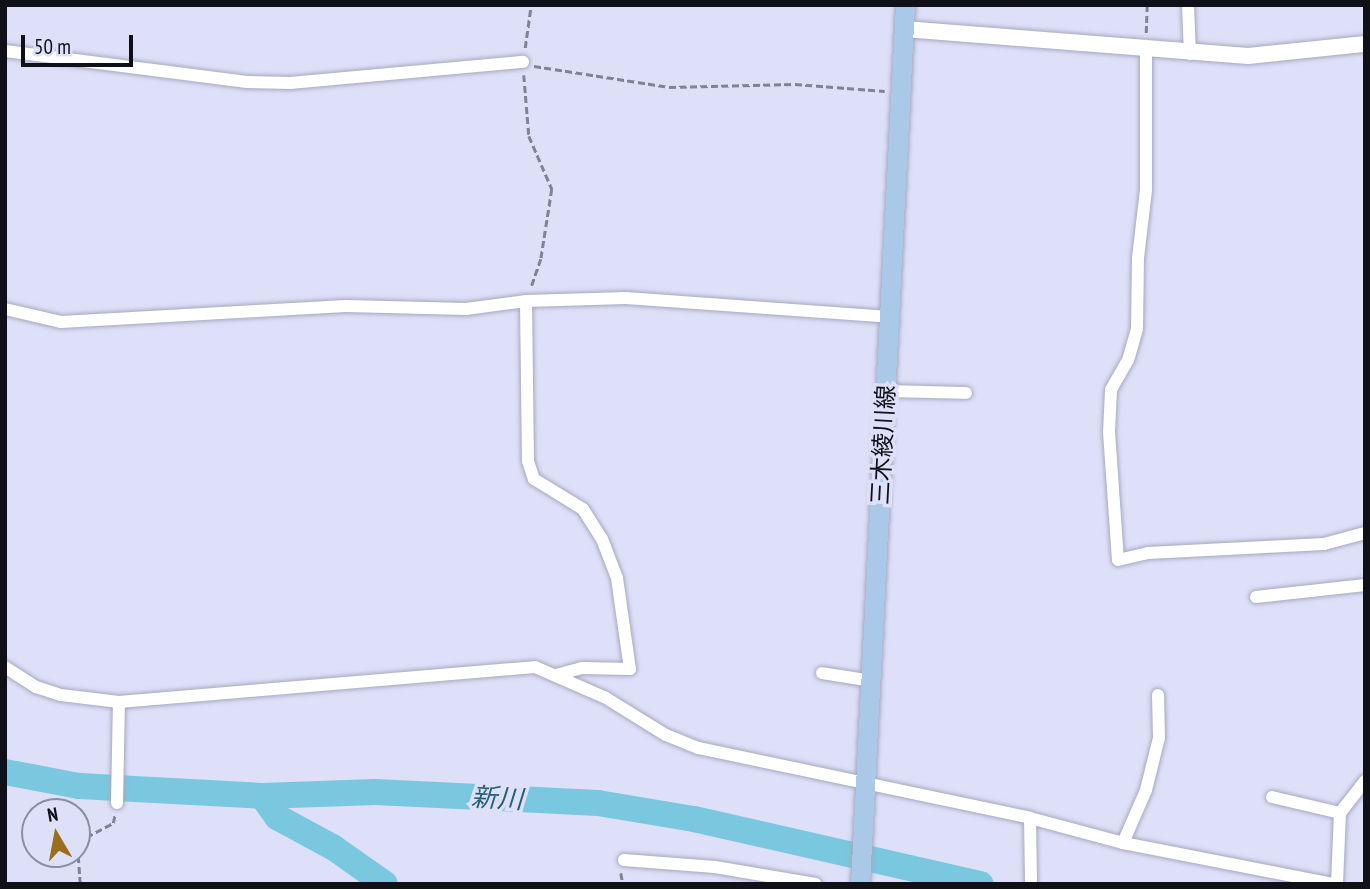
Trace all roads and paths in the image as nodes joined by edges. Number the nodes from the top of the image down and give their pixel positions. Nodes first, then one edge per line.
1 (531, 5) edge
2 (905, 5) edge
3 (1147, 5) edge
4 (1188, 5) edge
5 (904, 29) junction
6 (1365, 44) edge
7 (1146, 50) junction
8 (5, 51) edge
9 (1190, 54) junction
10 (523, 62) junction
11 (899, 92) junction
12 (526, 301) junction
13 (5, 309) edge
14 (888, 317) junction
15 (886, 391) junction
16 (966, 393) dead end
17 (1365, 533) edge
18 (1365, 585) edge
19 (1256, 597) dead end
20 (5, 667) edge
21 (822, 673) dead end
22 (556, 676) junction
23 (872, 681) junction
24 (1158, 695) dead end
25 (118, 702) junction
26 (1365, 781) edge
27 (867, 782) junction
28 (1272, 797) dead end
29 (117, 803) joint
30 (1340, 813) junction
31 (1030, 818) junction
32 (1123, 843) junction
33 (625, 860) dead end
34 (860, 880) edge
35 (80, 884) edge
36 (816, 884) edge
37 (1031, 884) edge
38 (1335, 884) edge

1 - 10 path
2 - 5 main road, 三木綾川線
3 - 7 path
4 - 9 street
5 - 7 street
5 - 11 main road, 三木綾川線
6 - 9 street
7 - 9 street
7 - 17 street
8 - 10 street
10 - 11 path
10 - 12 path
11 - 14 main road, 三木綾川線
12 - 13 street
12 - 14 street
12 - 22 street
14 - 15 main road, 三木綾川線
15 - 16 street
15 - 23 main road, 三木綾川線
18 - 19 street
20 - 25 street
21 - 23 street
22 - 25 street
22 - 27 street
23 - 27 main road, 三木綾川線
24 - 32 street
25 - 29 street
26 - 30 street
27 - 31 street
27 - 34 main road, 三木綾川線
28 - 30 street
29 - 35 path
30 - 38 street
31 - 32 street
31 - 37 street
32 - 38 street
33 - 36 street

